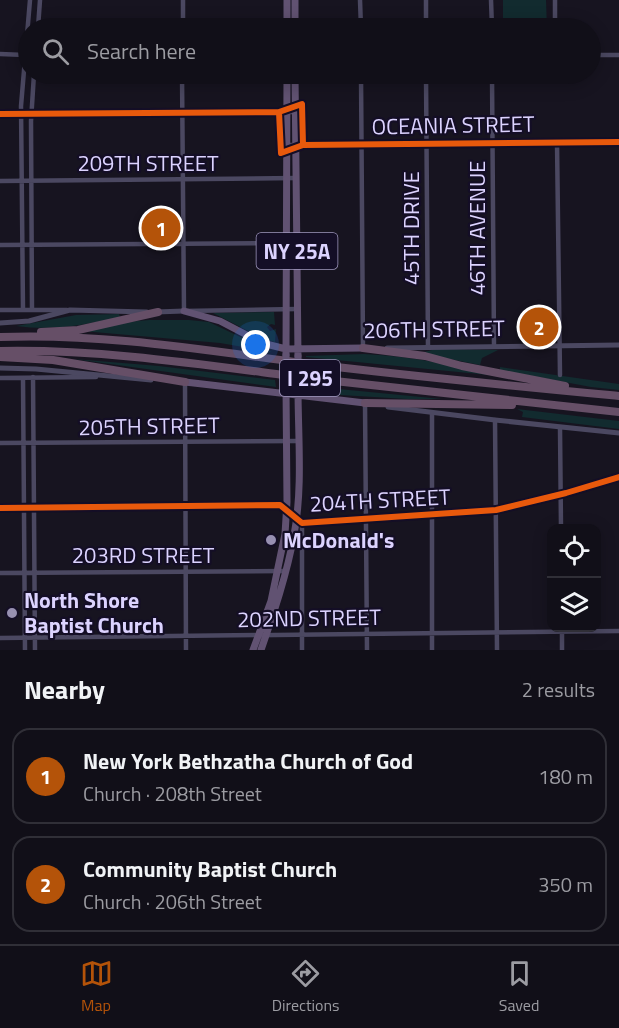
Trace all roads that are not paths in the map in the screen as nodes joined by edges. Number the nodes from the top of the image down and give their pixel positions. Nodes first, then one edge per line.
1 (30, 0) edge
2 (40, 0) edge
3 (183, 0) edge
4 (287, 0) edge
5 (295, 0) edge
6 (360, 0) edge
7 (426, 0) edge
8 (491, 0) edge
9 (555, 0) edge
10 (28, 18) edge
11 (39, 18) edge
12 (183, 18) edge
13 (287, 18) edge
14 (295, 18) edge
15 (361, 18) edge
16 (426, 18) edge
17 (492, 18) edge
18 (555, 18) edge
19 (0, 54) edge
20 (18, 55) edge
21 (601, 55) edge
22 (619, 55) edge
23 (23, 84) edge
24 (33, 84) edge
25 (182, 84) edge
26 (287, 84) edge
27 (295, 84) edge
28 (361, 84) edge
29 (426, 84) edge
30 (492, 84) edge
31 (287, 112) junction
32 (296, 112) junction
33 (182, 113) junction
34 (0, 114) edge
35 (21, 114) junction
36 (31, 114) junction
37 (557, 142) junction
38 (619, 142) edge
39 (427, 143) junction
40 (493, 143) junction
41 (362, 144) junction
42 (286, 145) junction
43 (296, 145) junction
44 (286, 178) junction
45 (296, 178) junction
46 (22, 180) junction
47 (183, 180) junction
48 (0, 181) edge
49 (31, 181) junction
50 (286, 243) junction
51 (297, 243) junction
52 (183, 244) junction
53 (0, 245) edge
54 (23, 245) junction
55 (32, 245) junction
56 (23, 309) junction
57 (286, 309) junction
58 (297, 309) junction
59 (0, 310) edge
60 (32, 310) junction
61 (70, 310) junction
62 (184, 311) junction
63 (158, 312) junction
64 (0, 322) edge
65 (0, 336) edge
66 (560, 345) junction
67 (619, 345) edge
68 (494, 346) junction
69 (428, 347) junction
70 (363, 348) junction
71 (0, 351) edge
72 (286, 352) junction
73 (298, 353) junction
74 (0, 357) edge
75 (0, 368) edge
76 (560, 375) dead end
77 (104, 376) junction
78 (33, 377) junction
79 (0, 378) edge
80 (24, 378) junction
81 (185, 382) junction
82 (292, 392) junction
83 (619, 396) edge
84 (365, 403) junction
85 (565, 406) junction
86 (619, 412) edge
87 (432, 413) junction
88 (495, 420) junction
89 (560, 428) junction
90 (619, 433) edge
91 (287, 441) junction
92 (298, 441) junction
93 (184, 442) junction
94 (23, 443) junction
95 (34, 443) junction
96 (0, 444) edge
97 (619, 477) edge
98 (560, 494) junction
99 (185, 506) junction
100 (0, 508) edge
101 (25, 508) junction
102 (34, 508) junction
103 (496, 510) junction
104 (286, 512) junction
105 (431, 516) junction
106 (366, 520) junction
107 (299, 522) junction
108 (561, 524) edge
109 (281, 571) junction
110 (185, 572) junction
111 (0, 573) edge
112 (25, 573) junction
113 (34, 573) junction
114 (547, 631) edge
115 (601, 631) edge
116 (619, 631) edge
117 (562, 632) edge
118 (432, 633) junction
119 (497, 633) junction
120 (367, 634) junction
121 (262, 635) junction
122 (302, 635) junction
123 (186, 636) junction
124 (0, 638) edge
125 (25, 638) junction
126 (35, 638) junction
127 (25, 650) edge
128 (35, 650) edge
129 (186, 650) edge
130 (253, 650) edge
131 (261, 650) edge
132 (302, 650) edge
133 (367, 650) edge
134 (432, 650) edge
135 (497, 650) edge
136 (562, 650) edge

1 - 10 street
2 - 11 street
3 - 12 street
4 - 13 main road
5 - 14 main road
6 - 15 street
7 - 16 street
8 - 17 street
9 - 18 street
19 - 20 street
21 - 22 street
23 - 35 street
24 - 36 street
25 - 33 street
26 - 31 main road
27 - 32 main road, NY 25A
28 - 41 street
29 - 39 street, 45TH DRIVE
30 - 40 street, 46TH AVENUE
31 - 32 street
31 - 33 street
31 - 42 main road
32 - 43 main road, NY 25A
33 - 36 street
33 - 47 street
34 - 35 street
35 - 36 street
35 - 46 street
36 - 49 street
37 - 38 street, OCEANIA STREET
37 - 40 street, OCEANIA STREET
37 - 66 street
39 - 40 street, OCEANIA STREET
39 - 41 street, OCEANIA STREET
39 - 69 street, 45TH DRIVE
40 - 68 street, 46TH AVENUE
41 - 43 street, OCEANIA STREET
41 - 70 street
42 - 43 street, OCEANIA STREET
42 - 44 main road
43 - 45 main road, NY 25A
44 - 45 street, 209TH STREET
44 - 47 street, 209TH STREET
44 - 50 main road
45 - 51 main road, NY 25A
46 - 48 street, 209TH STREET
46 - 49 street, 209TH STREET
46 - 54 street
47 - 49 street, 209TH STREET
47 - 52 street
49 - 55 street
50 - 51 street
50 - 52 street
50 - 57 main road
51 - 58 main road, NY 25A
52 - 55 street
52 - 62 street
53 - 54 street
54 - 55 street
54 - 56 street
55 - 60 street
56 - 59 street
56 - 60 street
57 - 58 street
57 - 62 street
57 - 72 main road
58 - 73 main road, NY 25A
60 - 61 street
61 - 63 street
61 - 64 street
62 - 63 street
62 - 72 main road, 206TH STREET
63 - 65 highway
65 - 83 highway, I 295
66 - 67 street, 206TH STREET
66 - 68 street, 206TH STREET
66 - 76 street
68 - 69 street, 206TH STREET
69 - 70 street, 206TH STREET
70 - 73 main road, 206TH STREET
70 - 83 highway
71 - 85 highway, I 295
72 - 73 main road, 206TH STREET
72 - 82 main road, NY 25A, bridge
73 - 82 main road, NY 25A, bridge
74 - 81 highway
75 - 77 street
77 - 78 street
77 - 81 street
78 - 80 street
78 - 95 street
79 - 80 street
80 - 94 street
81 - 82 main road
81 - 93 street
82 - 84 main road
82 - 91 main road
82 - 92 main road, NY 25A
84 - 85 highway
84 - 87 street
84 - 106 street
85 - 86 highway, I 295
87 - 88 street
87 - 105 street
88 - 89 street
88 - 103 street
89 - 90 street
89 - 98 street
91 - 92 street, 205TH STREET
91 - 93 street, 205TH STREET
91 - 104 main road
92 - 107 main road, NY 25A
93 - 95 street, 205TH STREET
93 - 99 street
94 - 95 street, 205TH STREET
94 - 96 street, 205TH STREET
94 - 101 street
95 - 102 street
97 - 98 street, 204TH STREET
98 - 103 street, 204TH STREET
98 - 108 street
99 - 102 street, 204TH STREET
99 - 104 street, 204TH STREET
99 - 110 street
100 - 101 street, 204TH STREET
101 - 102 street, 204TH STREET
101 - 112 street
102 - 113 street
103 - 105 street, 204TH STREET
103 - 119 street
104 - 107 street, 204TH STREET
104 - 109 main road
105 - 106 street, 204TH STREET
105 - 118 street
106 - 107 street, 204TH STREET
106 - 120 street
107 - 109 main road
107 - 122 street
109 - 110 street, 203RD STREET
109 - 121 main road
109 - 121 main road
110 - 113 street, 203RD STREET
110 - 123 street
111 - 112 street, 203RD STREET
112 - 113 street, 203RD STREET
112 - 125 street
113 - 126 street
114 - 119 street, 202ND STREET
115 - 116 street, 202ND STREET
117 - 136 street
118 - 119 street, 202ND STREET
118 - 120 street, 202ND STREET
118 - 134 street
119 - 135 street
120 - 122 street, 202ND STREET
120 - 133 street
121 - 122 street, 202ND STREET
121 - 123 street, 202ND STREET
121 - 130 main road
121 - 131 main road
122 - 132 street
123 - 126 street, 202ND STREET
123 - 129 street
124 - 125 street, 202ND STREET
125 - 126 street, 202ND STREET
125 - 127 street
126 - 128 street

